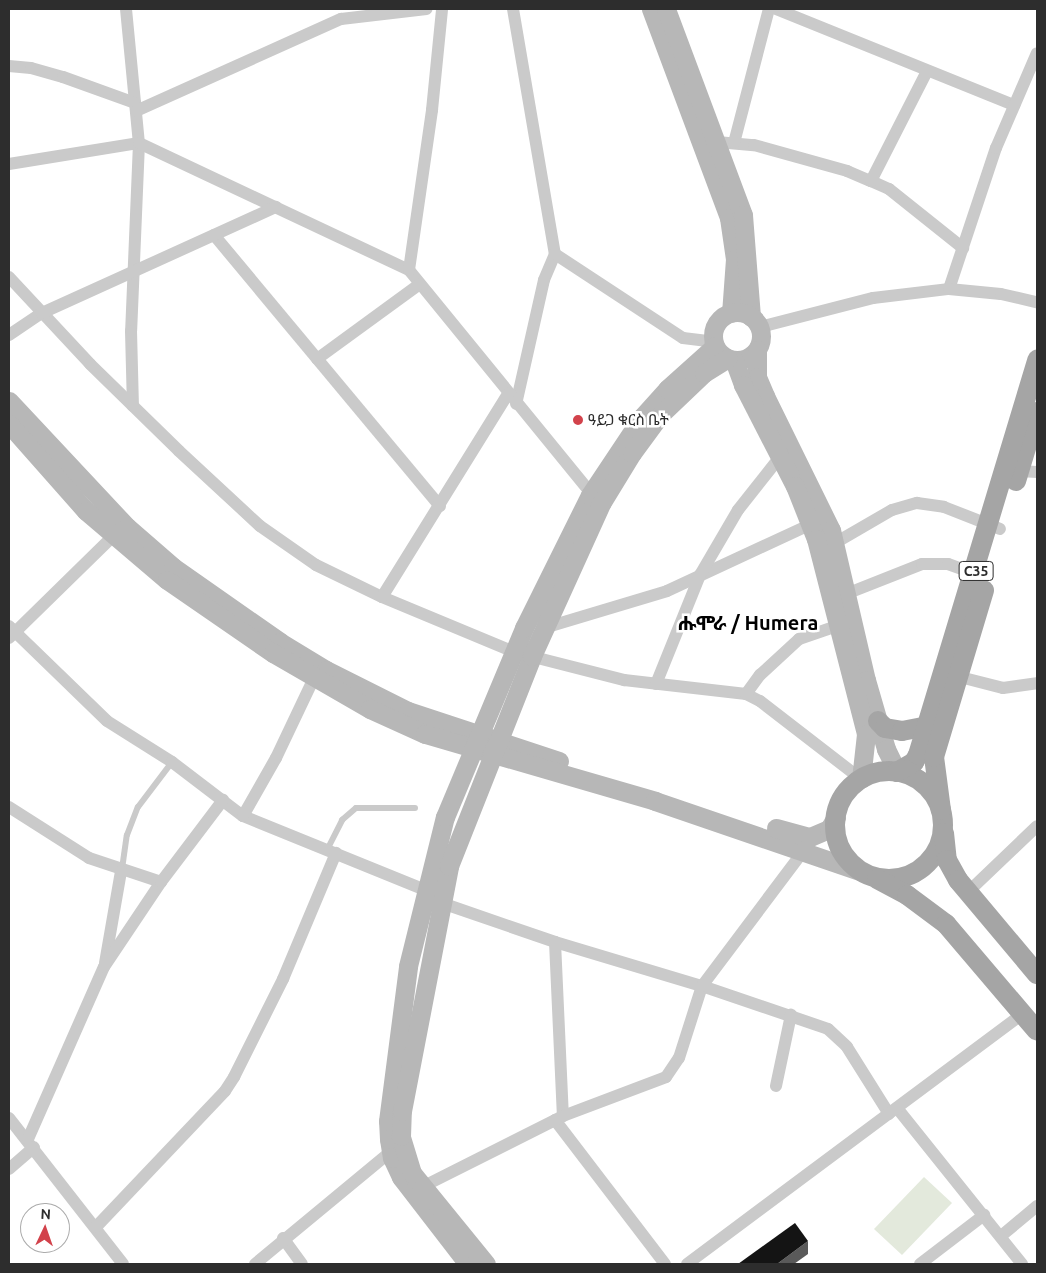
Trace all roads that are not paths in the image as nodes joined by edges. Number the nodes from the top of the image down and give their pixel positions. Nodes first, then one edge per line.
1 (126, 9) edge
2 (426, 9) edge
3 (442, 9) edge
4 (514, 9) edge
5 (651, 9) edge
6 (666, 9) edge
7 (770, 9) edge
8 (776, 9) edge
9 (356, 13) edge
10 (1037, 53) edge
11 (9, 66) edge
12 (928, 71) junction
13 (1014, 105) junction
14 (135, 107) junction
15 (139, 142) junction
16 (726, 142) junction
17 (9, 164) edge
18 (870, 182) junction
19 (276, 207) junction
20 (214, 235) junction
21 (963, 248) junction
22 (555, 254) junction
23 (409, 270) junction
24 (135, 271) junction
25 (9, 277) edge
26 (420, 284) junction
27 (949, 289) junction
28 (1037, 302) edge
29 (731, 313) junction
30 (42, 314) junction
31 (756, 322) junction
32 (9, 335) edge
33 (757, 350) junction
34 (723, 351) junction
35 (317, 359) junction
36 (1037, 360) edge
37 (508, 394) junction
38 (9, 401) edge
39 (516, 404) junction
40 (133, 406) junction
41 (1037, 412) edge
42 (9, 424) edge
43 (779, 458) junction
44 (1028, 472) edge
45 (596, 498) junction
46 (440, 506) junction
47 (817, 521) junction
48 (995, 527) junction
49 (114, 536) junction
50 (835, 542) junction
51 (975, 574) junction
52 (700, 575) junction
53 (846, 594) junction
54 (382, 597) junction
55 (231, 616) junction
56 (837, 626) junction
57 (544, 628) junction
58 (11, 632) edge
59 (523, 654) junction
60 (314, 678) junction
61 (960, 678) junction
62 (656, 684) junction
63 (1037, 684) edge
64 (746, 694) junction
65 (878, 721) junction
66 (927, 726) junction
67 (476, 742) junction
68 (495, 748) junction
69 (172, 762) junction
70 (897, 772) junction
71 (861, 779) junction
72 (656, 796) junction
73 (223, 800) junction
74 (9, 807) edge
75 (415, 808) dead end
76 (243, 816) junction
77 (836, 816) junction
78 (942, 816) junction
79 (1037, 826) edge
80 (804, 850) junction
81 (331, 852) junction
82 (121, 871) junction
83 (863, 872) junction
84 (161, 882) junction
85 (968, 892) junction
86 (432, 896) junction
87 (554, 942) junction
88 (104, 968) junction
89 (1037, 974) edge
90 (702, 986) junction
91 (1023, 1014) junction
92 (791, 1016) junction
93 (1037, 1031) edge
94 (776, 1086) dead end
95 (893, 1111) junction
96 (9, 1118) edge
97 (559, 1118) junction
98 (31, 1143) junction
99 (396, 1148) junction
100 (9, 1169) edge
101 (417, 1189) junction
102 (1037, 1206) edge
103 (984, 1215) junction
104 (96, 1227) junction
105 (1002, 1236) junction
106 (283, 1238) junction
107 (123, 1264) edge
108 (255, 1264) edge
109 (302, 1264) edge
110 (468, 1264) edge
111 (486, 1264) edge
112 (665, 1264) edge
113 (687, 1264) edge
114 (920, 1264) edge
115 (1022, 1264) edge

1 - 14 street
2 - 9 street
3 - 23 street
4 - 22 street
5 - 29 street
6 - 16 street
7 - 16 street
8 - 12 street
9 - 14 street
10 - 13 street
11 - 14 street
12 - 13 street
12 - 18 street
13 - 21 street
14 - 15 street
15 - 17 street
15 - 19 street
15 - 24 street
16 - 18 street
16 - 31 street
18 - 21 street
19 - 20 street
19 - 23 street
20 - 24 street
20 - 35 street
21 - 27 street
22 - 34 street
22 - 39 street
23 - 26 street
24 - 30 street
24 - 40 street
25 - 30 street
26 - 35 street
26 - 37 street
27 - 28 street
27 - 31 street
29 - 31 street
29 - 34 street
30 - 32 street
30 - 40 street
31 - 33 street
33 - 34 street
33 - 47 street
34 - 43 street
34 - 45 street
35 - 46 street
36 - 48 main road, C35
37 - 39 street
37 - 46 street
38 - 55 street
39 - 45 street
40 - 54 street
41 - 44 main road, C35
42 - 49 street
43 - 47 street
43 - 52 street
44 - 48 main road, C35
45 - 57 street
45 - 59 street
46 - 54 street
47 - 50 street
47 - 52 street
47 - 56 street
48 - 50 street
48 - 51 main road, C35
48 - 61 main road, C35
49 - 55 street
49 - 58 street
50 - 53 street
51 - 53 street
51 - 66 main road, C35
52 - 57 street
52 - 62 street
53 - 65 street
54 - 59 street
55 - 60 street
55 - 67 street
56 - 64 street
56 - 71 street
57 - 59 street
58 - 69 street
59 - 62 street
59 - 67 street
59 - 68 street
60 - 67 street
60 - 76 street
61 - 63 street
61 - 78 main road, C35
62 - 64 street
64 - 71 street
65 - 66 main road
65 - 70 street
66 - 70 main road, C35
67 - 68 street
67 - 86 street
68 - 72 street
68 - 86 street
69 - 73 street
69 - 82 lane
70 - 71 main road
70 - 78 main road, C35
71 - 77 main road
72 - 77 street
72 - 80 street
73 - 76 street
73 - 84 street
74 - 82 street
75 - 81 lane
76 - 81 street
77 - 83 main road
78 - 83 main road, C35
78 - 85 main road, C35
79 - 85 street
80 - 83 street
80 - 90 street
81 - 86 street
81 - 104 street
82 - 84 street
82 - 88 street
83 - 91 main road
84 - 88 street
85 - 89 main road, C35
86 - 87 street
86 - 99 street
87 - 90 street
87 - 97 street
88 - 98 street
90 - 92 street
90 - 97 street
91 - 93 main road
91 - 95 street
92 - 94 street
92 - 95 street
95 - 103 street
95 - 113 street
96 - 98 street
97 - 101 street
97 - 112 street
98 - 100 street
98 - 104 street
99 - 101 street
99 - 106 street
101 - 110 street
101 - 111 street
102 - 105 street
103 - 105 street
103 - 114 street
104 - 107 street
105 - 115 street
106 - 108 street
106 - 109 street

